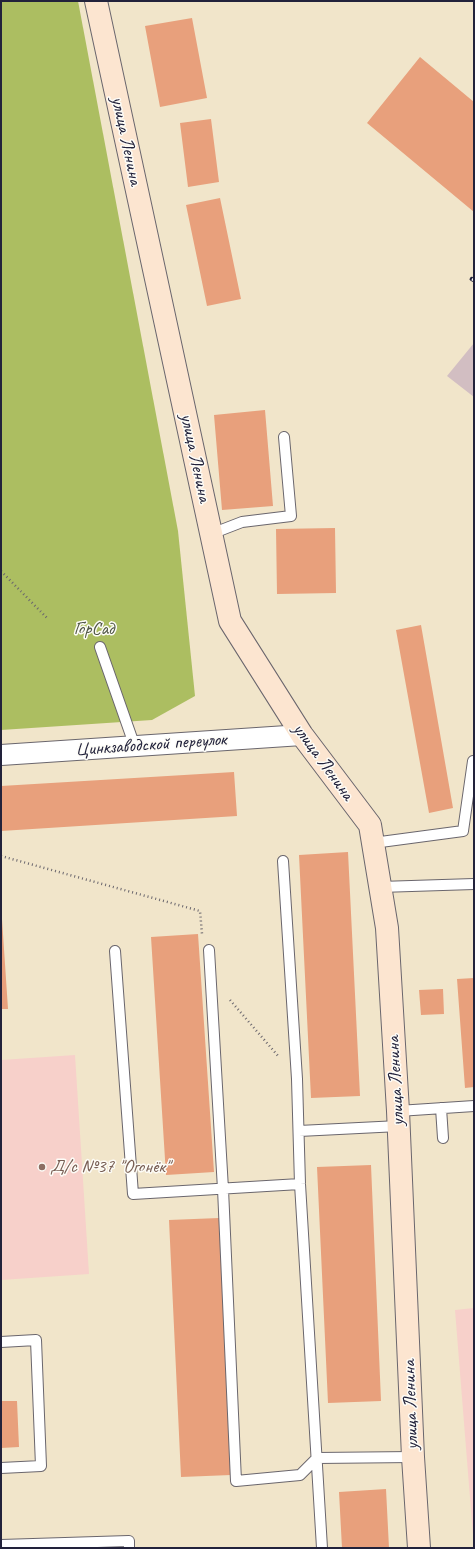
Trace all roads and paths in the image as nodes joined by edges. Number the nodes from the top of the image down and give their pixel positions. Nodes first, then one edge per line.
1 (96, 1) edge
2 (284, 437) dead end
3 (211, 534) junction
4 (1, 571) edge
5 (47, 618) dead end
6 (100, 646) dead end
7 (302, 735) junction
8 (135, 746) junction
9 (1, 756) edge
10 (473, 761) dead end
11 (373, 843) junction
12 (1, 856) edge
13 (283, 861) dead end
14 (474, 884) edge
15 (380, 887) junction
16 (206, 946) joint
17 (115, 951) dead end
18 (210, 977) junction
19 (297, 1079) junction
20 (474, 1106) edge
21 (441, 1108) junction
22 (398, 1119) junction
23 (299, 1131) junction
24 (443, 1138) dead end
25 (300, 1184) junction
26 (223, 1189) junction
27 (1, 1342) edge
28 (413, 1457) junction
29 (317, 1458) junction
30 (1, 1468) edge
31 (1, 1545) edge
32 (130, 1548) edge
33 (322, 1548) edge
34 (419, 1548) edge

1 - 3 street, улица Ленина
2 - 3 lane
3 - 7 street, улица Ленина
4 - 5 path
6 - 8 lane
7 - 8 street, Цинкзаводской переулок
7 - 11 street, улица Ленина
8 - 9 street, Цинкзаводской переулок
10 - 11 lane
11 - 15 street, улица Ленина
12 - 16 path
13 - 19 lane
14 - 15 lane
15 - 22 street, улица Ленина
16 - 18 lane
17 - 26 lane
18 - 19 path
18 - 26 lane
19 - 23 lane
20 - 21 lane
21 - 22 lane
21 - 24 lane
22 - 23 lane
22 - 28 street, улица Ленина
23 - 25 lane
25 - 26 lane
25 - 29 lane
26 - 29 lane
27 - 30 lane
28 - 29 lane
28 - 34 street, улица Ленина
29 - 33 lane
31 - 32 lane

